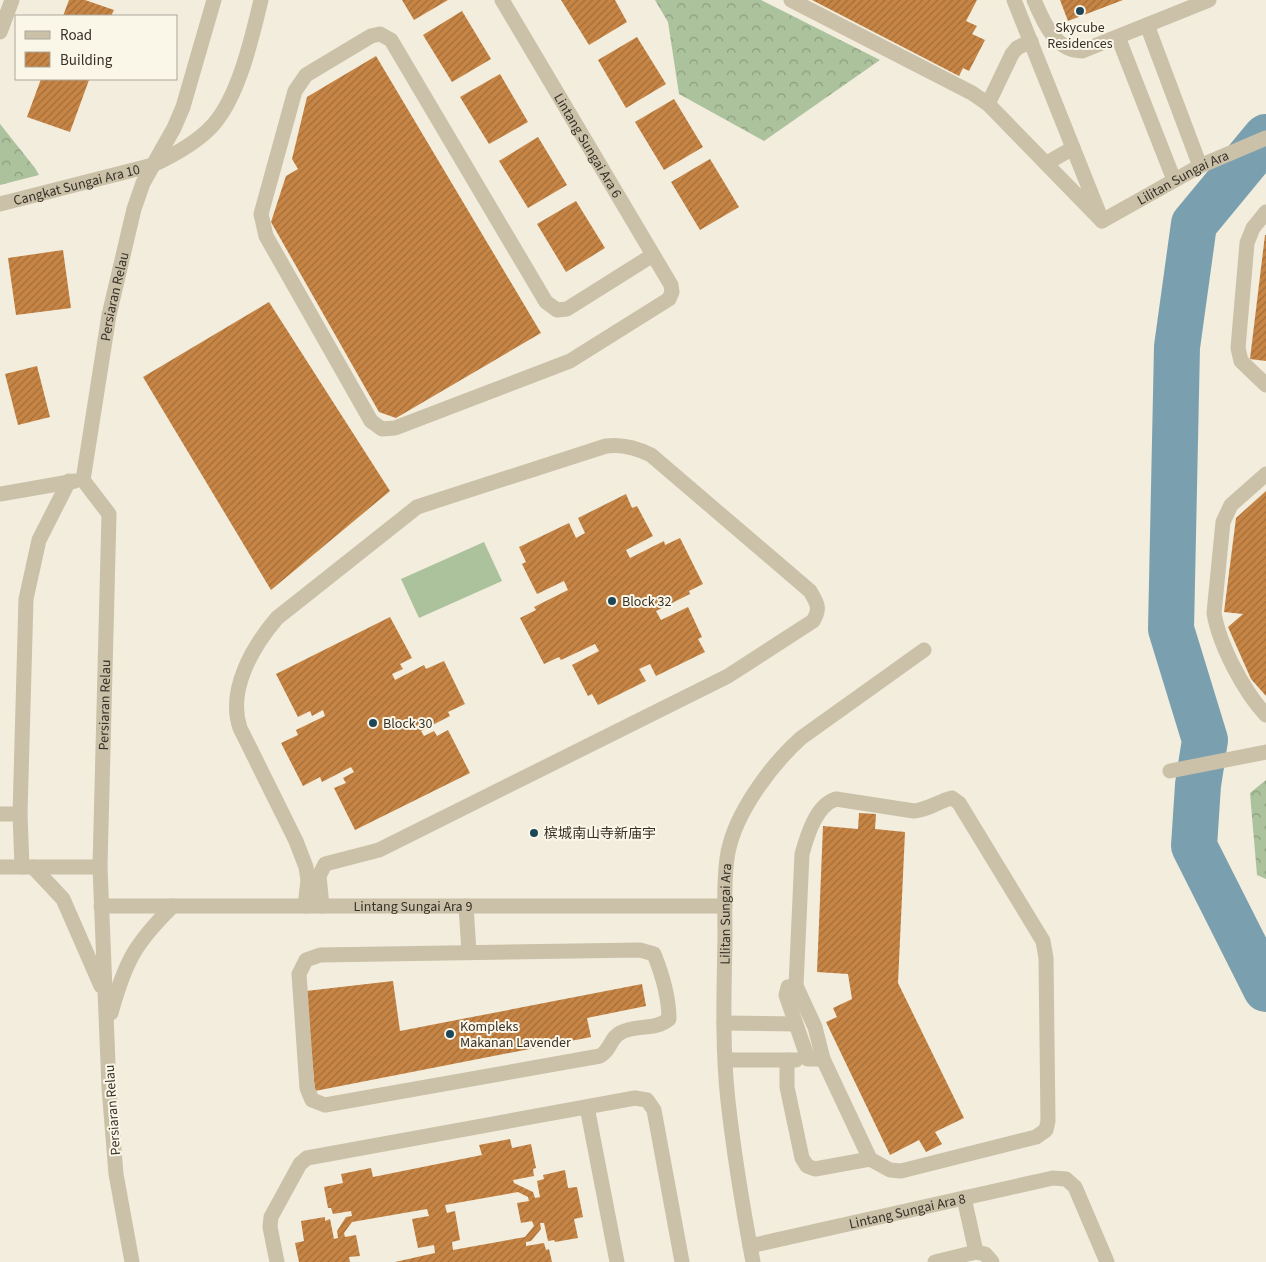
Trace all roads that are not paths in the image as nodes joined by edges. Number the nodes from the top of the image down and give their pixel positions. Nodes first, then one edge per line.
1 (12, 0) edge
2 (214, 0) edge
3 (261, 0) edge
4 (502, 0) edge
5 (791, 0) edge
6 (1014, 0) edge
7 (1034, 0) edge
8 (1209, 0) edge
9 (1147, 25) junction
10 (0, 32) edge
11 (1118, 37) junction
12 (1031, 42) junction
13 (988, 104) junction
14 (1266, 138) edge
15 (1073, 148) junction
16 (1047, 163) junction
17 (153, 165) junction
18 (1200, 166) junction
19 (1174, 180) junction
20 (0, 204) edge
21 (1266, 212) edge
22 (1102, 221) junction
23 (653, 255) junction
24 (1266, 385) edge
25 (1266, 474) edge
26 (76, 480) junction
27 (0, 494) edge
28 (924, 650) dead end
29 (1266, 715) edge
30 (1266, 752) edge
31 (1170, 771) dead end
32 (0, 814) edge
33 (20, 814) junction
34 (0, 867) edge
35 (28, 867) junction
36 (100, 867) junction
37 (101, 906) junction
38 (173, 906) junction
39 (306, 906) junction
40 (322, 906) junction
41 (466, 906) junction
42 (726, 906) junction
43 (469, 952) junction
44 (796, 986) junction
45 (106, 996) junction
46 (724, 1023) junction
47 (795, 1024) junction
48 (107, 1026) junction
49 (815, 1059) junction
50 (726, 1060) junction
51 (787, 1060) junction
52 (587, 1107) junction
53 (870, 1159) junction
54 (964, 1198) junction
55 (750, 1246) junction
56 (976, 1252) junction
57 (132, 1262) edge
58 (277, 1262) edge
59 (617, 1262) edge
60 (682, 1262) edge
61 (753, 1262) edge
62 (935, 1262) edge
63 (992, 1262) edge
64 (1107, 1262) edge

1 - 10 street
2 - 17 street, Persiaran Relau
3 - 17 street
4 - 23 street, Lintang Sungai Ara 6
5 - 13 street
6 - 12 street
7 - 11 street
8 - 9 street
9 - 11 street
9 - 18 street
11 - 19 street
12 - 13 street
12 - 15 street
13 - 16 street
14 - 18 street, Lilitan Sungai Ara
15 - 16 street
15 - 22 street
16 - 22 street
17 - 20 street, Cangkat Sungai Ara 10
17 - 26 street, Persiaran Relau
18 - 19 street, Lilitan Sungai Ara
19 - 22 street, Lilitan Sungai Ara
21 - 24 street
23 - 23 street, Lintang Sungai Ara 6
25 - 29 street
26 - 27 street
26 - 33 street
26 - 36 street, Persiaran Relau
28 - 42 street, Lilitan Sungai Ara
30 - 31 street
32 - 33 street
33 - 35 street
34 - 35 street
35 - 36 street
35 - 45 street
36 - 37 street, Persiaran Relau
37 - 38 street, Lintang Sungai Ara 9
37 - 45 street, Persiaran Relau
38 - 39 street, Lintang Sungai Ara 9
38 - 48 street
39 - 40 street, Lintang Sungai Ara 9
39 - 40 street
40 - 41 street, Lintang Sungai Ara 9
41 - 42 street, Lintang Sungai Ara 9
41 - 43 street
42 - 46 street, Lilitan Sungai Ara
43 - 43 street
44 - 47 street
44 - 49 street
44 - 53 street
45 - 48 street, Persiaran Relau
46 - 47 street
46 - 50 street, Lilitan Sungai Ara
47 - 49 street
48 - 57 street, Persiaran Relau
49 - 51 street
49 - 53 street
50 - 51 street
50 - 55 street, Lilitan Sungai Ara
51 - 53 street
52 - 58 street
52 - 59 street
52 - 60 street
54 - 55 street, Lintang Sungai Ara 8
54 - 56 street
54 - 64 street, Lintang Sungai Ara 8
55 - 61 street, Lilitan Sungai Ara
56 - 62 street
56 - 63 street

